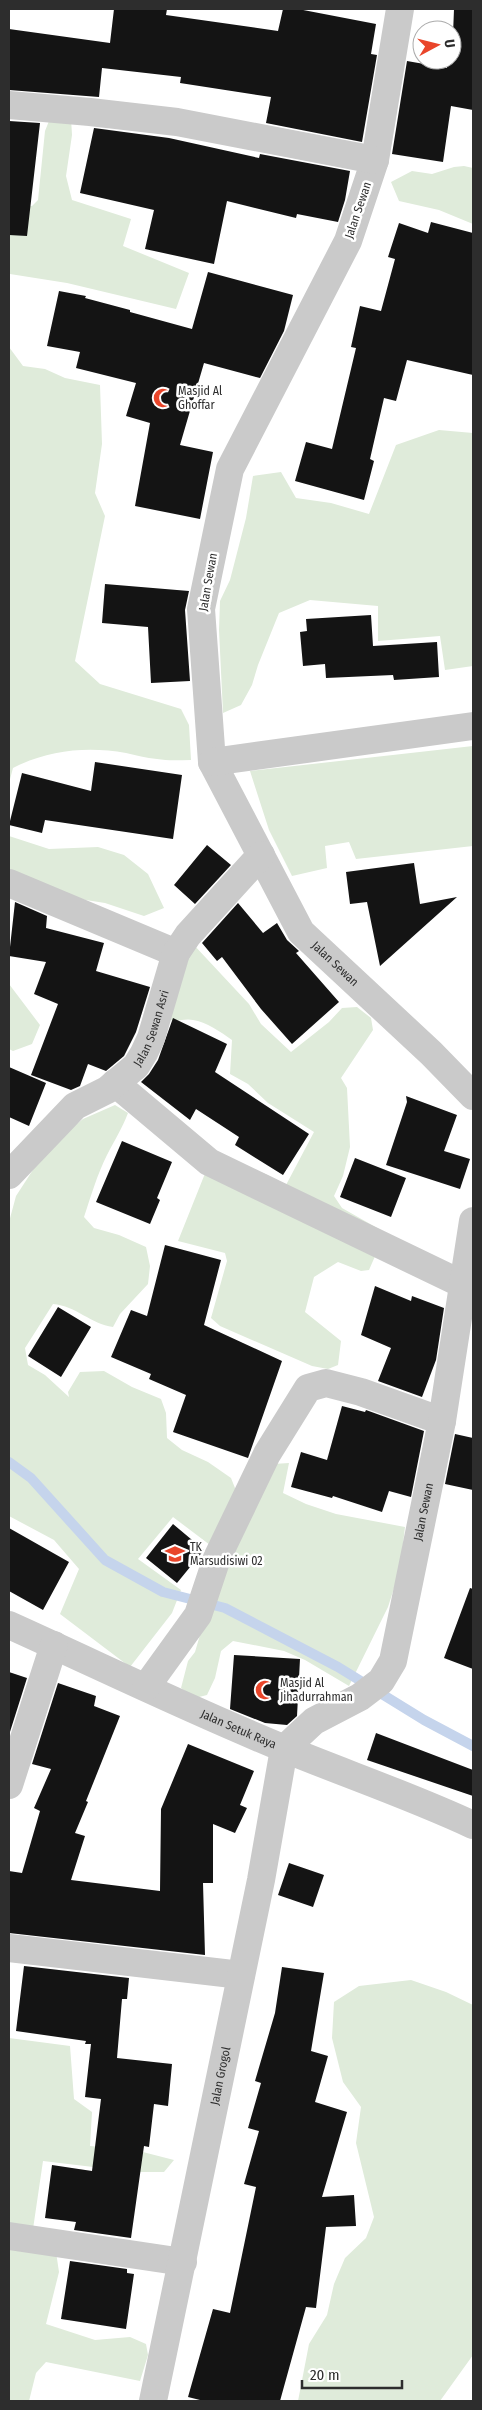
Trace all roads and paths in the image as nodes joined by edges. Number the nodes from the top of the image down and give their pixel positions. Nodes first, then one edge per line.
1 (400, 9) edge
2 (9, 105) edge
3 (375, 160) junction
4 (473, 726) edge
5 (212, 762) junction
6 (261, 855) junction
7 (9, 883) edge
8 (176, 953) junction
9 (115, 1083) junction
10 (473, 1096) edge
11 (9, 1175) edge
12 (473, 1222) edge
13 (471, 1252) edge
14 (464, 1285) junction
15 (442, 1421) junction
16 (9, 1625) edge
17 (54, 1645) junction
18 (146, 1687) junction
19 (284, 1749) junction
20 (9, 1785) edge
21 (473, 1825) edge
22 (9, 1948) edge
23 (241, 1975) junction
24 (9, 2236) edge
25 (183, 2262) junction
26 (153, 2401) edge

1 - 3 street, Jalan Sewan
2 - 3 street
3 - 5 street, Jalan Sewan
4 - 5 street
5 - 6 street, Jalan Sewan
6 - 8 street, Jalan Sewan Asri
6 - 10 street, Jalan Sewan
7 - 8 street
8 - 9 street, Jalan Sewan Asri
9 - 11 street, Jalan Sewan Asri
9 - 14 street
12 - 13 street, Jalan Sewan
13 - 14 street, Jalan Sewan
14 - 15 street, Jalan Sewan
15 - 18 street
15 - 19 street, Jalan Sewan
16 - 17 street, Jalan Setuk Raya
17 - 18 street, Jalan Setuk Raya
17 - 20 street
18 - 19 street, Jalan Setuk Raya
19 - 21 street, Jalan Setuk Raya
19 - 23 street, Jalan Grogol
22 - 23 street
23 - 25 street, Jalan Grogol
24 - 25 street
25 - 26 street, Jalan Grogol

